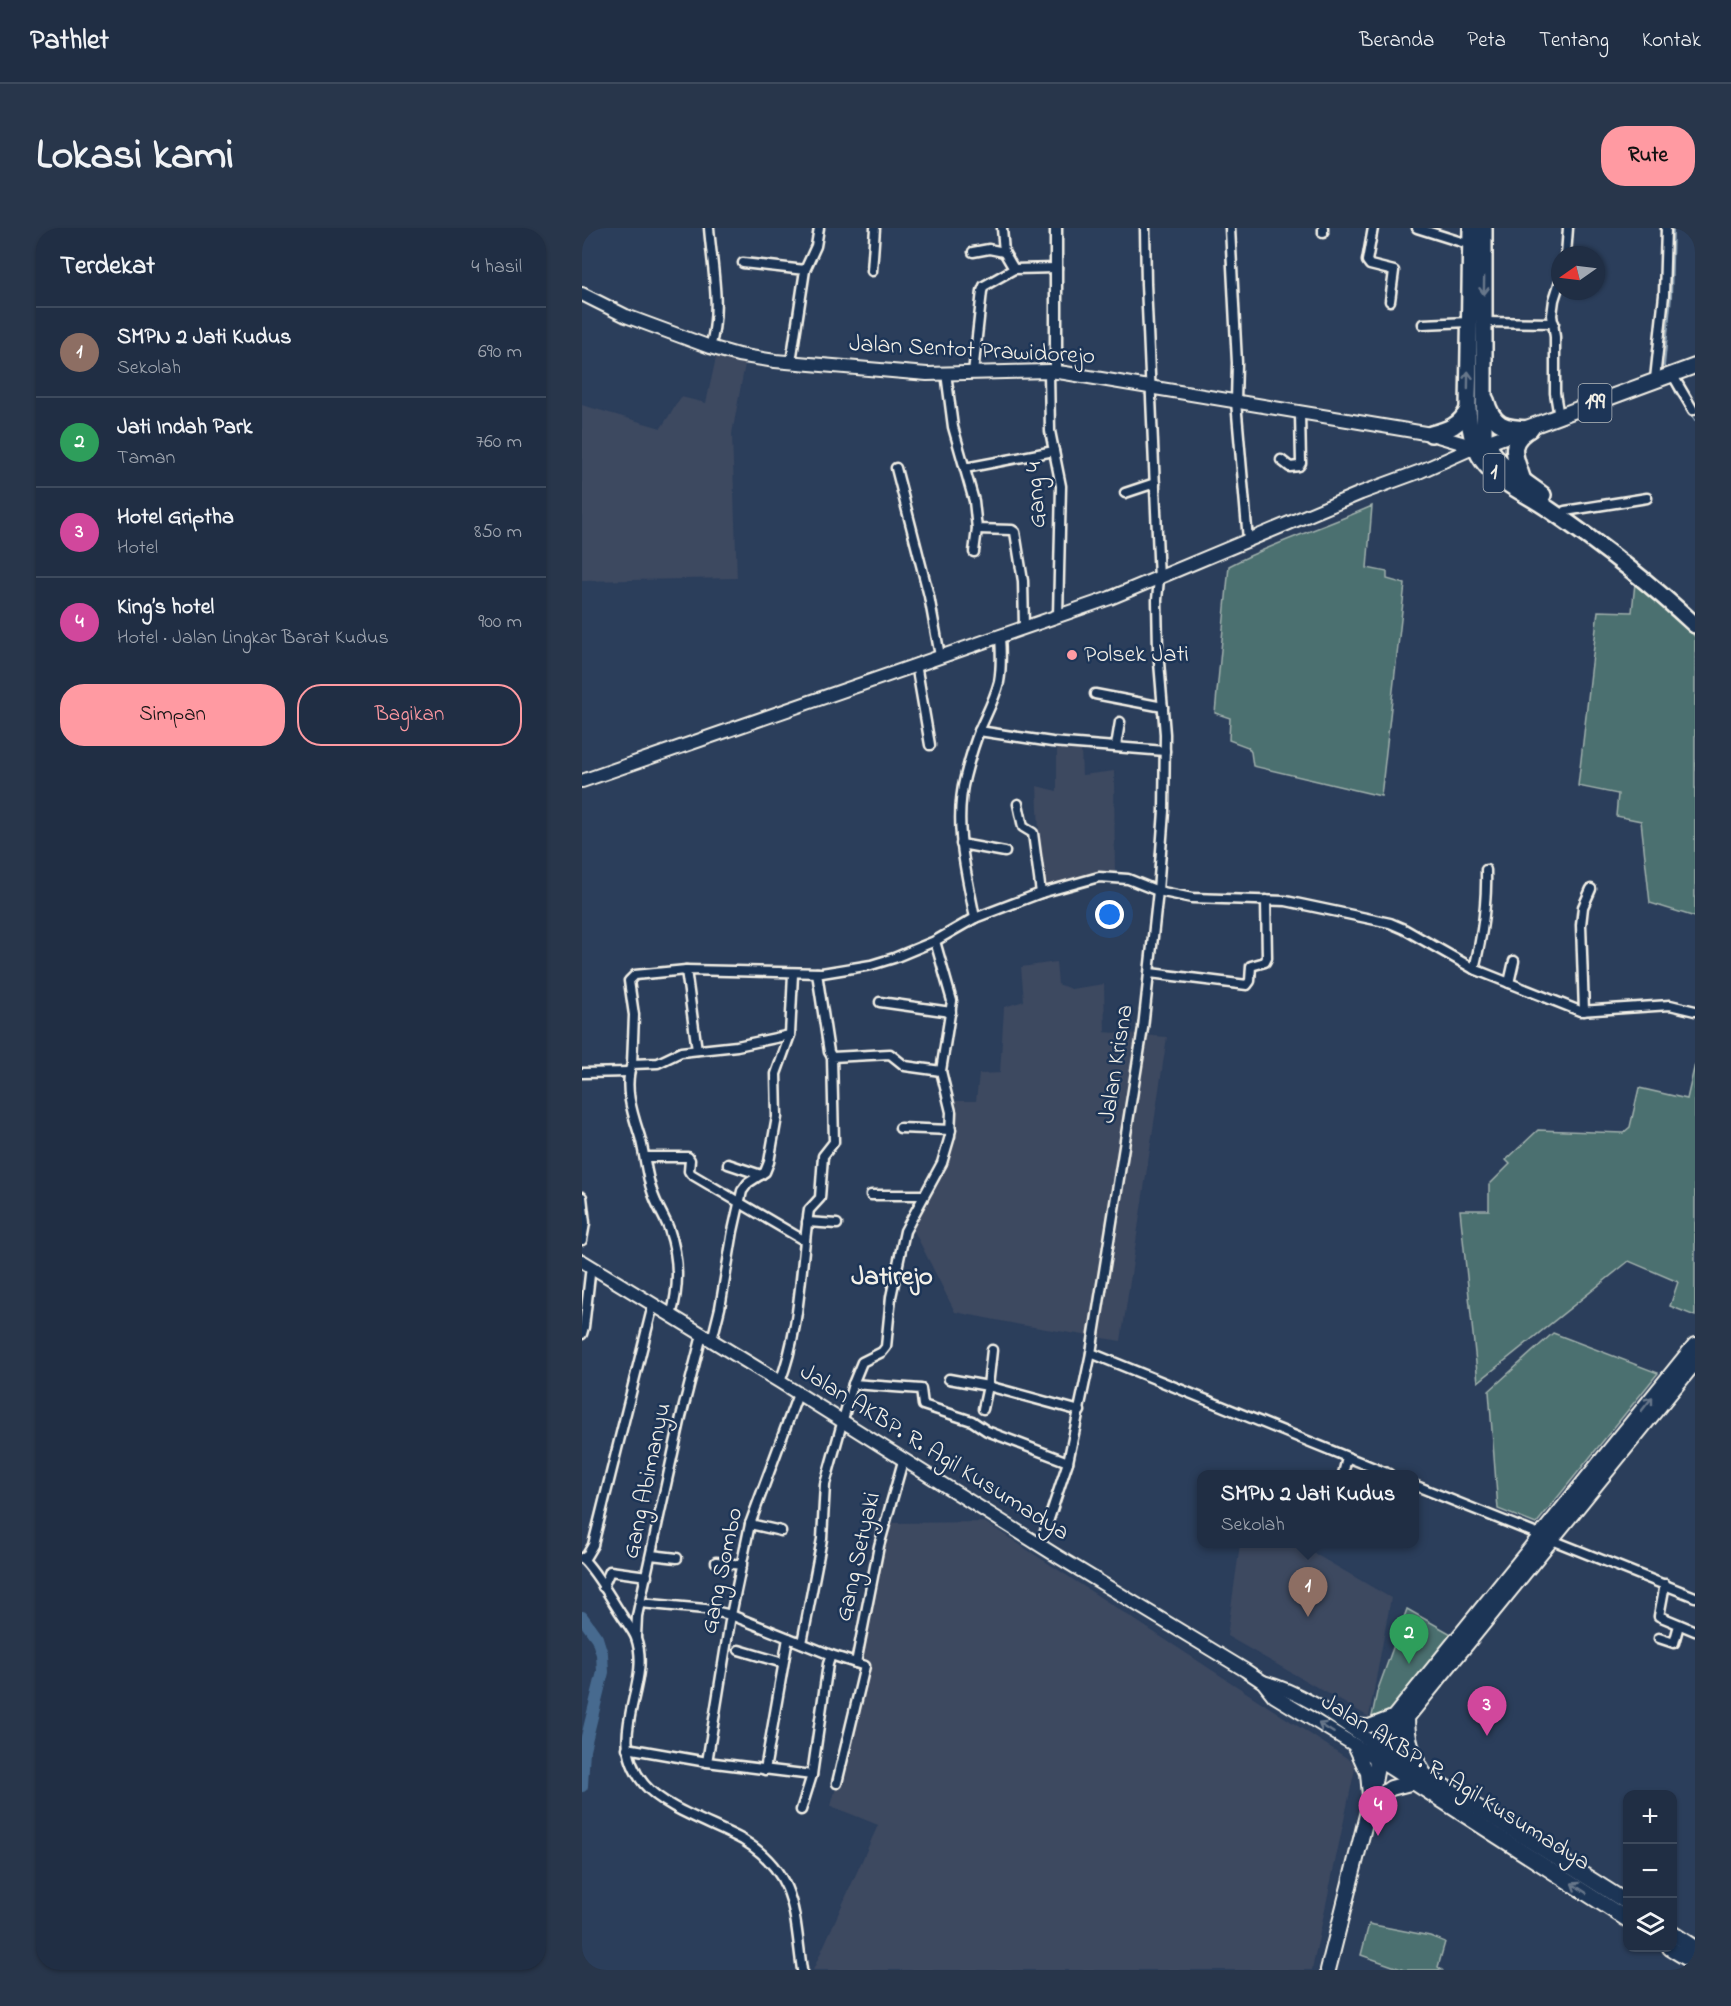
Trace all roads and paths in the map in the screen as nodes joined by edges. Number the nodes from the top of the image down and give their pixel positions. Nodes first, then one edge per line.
1 (709, 228) edge
2 (819, 228) edge
3 (875, 228) edge
4 (1002, 228) edge
5 (1056, 228) edge
6 (1145, 228) edge
7 (1230, 228) edge
8 (1373, 228) edge
9 (1417, 228) edge
10 (1471, 228) edge
11 (1484, 228) edge
12 (1568, 228) edge
13 (1666, 228) edge
14 (1471, 245) junction
15 (1567, 246) edge
16 (973, 252) dead end
17 (1004, 252) junction
18 (743, 263) dead end
19 (1058, 268) junction
20 (1014, 269) junction
21 (806, 270) junction
22 (872, 271) dead end
23 (582, 294) edge
24 (1554, 300) edge
25 (1389, 301) dead end
26 (1476, 322) junction
27 (1554, 322) junction
28 (1423, 324) dead end
29 (710, 347) junction
30 (791, 362) junction
31 (1695, 366) edge
32 (1053, 371) junction
33 (946, 373) junction
34 (974, 373) junction
35 (1665, 377) junction
36 (1483, 381) junction
37 (1151, 387) junction
38 (1236, 402) junction
39 (1468, 409) junction
40 (1693, 410) dead end
41 (1300, 413) junction
42 (1559, 417) junction
43 (1530, 429) junction
44 (1431, 434) junction
45 (1481, 445) junction
46 (1054, 451) junction
47 (1281, 459) dead end
48 (896, 468) dead end
49 (964, 468) junction
50 (1524, 481) junction
51 (1155, 483) junction
52 (1125, 493) dead end
53 (1647, 498) dead end
54 (1565, 511) junction
55 (977, 529) junction
56 (1248, 540) junction
57 (974, 552) dead end
58 (1159, 579) junction
59 (1695, 611) edge
60 (1058, 616) junction
61 (1695, 625) edge
62 (1024, 627) junction
63 (1000, 636) junction
64 (940, 656) junction
65 (916, 664) junction
66 (1095, 694) dead end
67 (1163, 707) junction
68 (1120, 722) dead end
69 (979, 731) junction
70 (930, 745) dead end
71 (1116, 746) junction
72 (1165, 751) junction
73 (582, 781) edge
74 (1018, 804) dead end
75 (961, 844) junction
76 (1005, 852) dead end
77 (1485, 870) dead end
78 (1591, 889) dead end
79 (1158, 891) junction
80 (1041, 892) junction
81 (1266, 900) junction
82 (975, 918) junction
83 (935, 941) junction
84 (1514, 961) dead end
85 (1474, 969) junction
86 (686, 970) junction
87 (817, 973) junction
88 (1150, 973) junction
89 (793, 974) junction
90 (1509, 983) junction
91 (880, 1002) dead end
92 (1584, 1011) junction
93 (1695, 1011) edge
94 (951, 1012) junction
95 (790, 1035) junction
96 (697, 1050) junction
97 (832, 1057) junction
98 (631, 1068) junction
99 (941, 1071) junction
100 (582, 1072) edge
101 (900, 1128) dead end
102 (951, 1130) junction
103 (645, 1157) junction
104 (728, 1164) dead end
105 (761, 1175) junction
106 (923, 1195) junction
107 (871, 1196) dead end
108 (582, 1197) edge
109 (740, 1201) junction
110 (807, 1222) junction
111 (837, 1224) dead end
112 (582, 1240) edge
113 (805, 1241) junction
114 (586, 1264) edge
115 (653, 1305) junction
116 (671, 1316) junction
117 (582, 1334) edge
118 (707, 1338) junction
119 (1695, 1345) edge
120 (993, 1350) dead end
121 (1091, 1353) junction
122 (1695, 1362) edge
123 (949, 1379) dead end
124 (780, 1382) junction
125 (853, 1384) junction
126 (988, 1386) junction
127 (798, 1394) junction
128 (983, 1409) dead end
129 (1080, 1410) junction
130 (842, 1422) junction
131 (1347, 1458) junction
132 (903, 1461) junction
133 (1068, 1462) junction
134 (1344, 1470) edge
135 (1378, 1470) edge
136 (1419, 1487) edge
137 (750, 1524) junction
138 (781, 1531) dead end
139 (1545, 1539) junction
140 (1040, 1546) junction
141 (651, 1555) junction
142 (677, 1558) dead end
143 (583, 1559) edge
144 (716, 1562) dead end
145 (742, 1565) junction
146 (646, 1576) junction
147 (1665, 1584) junction
148 (603, 1587) junction
149 (1695, 1597) edge
150 (640, 1603) junction
151 (731, 1615) junction
152 (1679, 1625) junction
153 (1695, 1631) edge
154 (636, 1637) junction
155 (788, 1638) junction
156 (1659, 1638) dead end
157 (802, 1643) junction
158 (739, 1650) dead end
159 (831, 1655) junction
160 (783, 1663) junction
161 (856, 1663) junction
162 (1263, 1682) junction
163 (1401, 1717) junction
164 (1345, 1725) junction
165 (1354, 1745) junction
166 (627, 1748) junction
167 (1380, 1757) junction
168 (707, 1762) junction
169 (765, 1770) junction
170 (812, 1775) junction
171 (1419, 1778) junction
172 (837, 1783) dead end
173 (1370, 1803) junction
174 (801, 1810) dead end
175 (1623, 1901) edge
176 (1623, 1917) edge
177 (1677, 1936) edge
178 (1695, 1947) edge
179 (1677, 1951) edge
180 (1695, 1963) edge
181 (802, 1970) edge
182 (1328, 1970) edge

1 - 29 street
2 - 21 street
3 - 22 street
4 - 17 street
5 - 19 street
6 - 37 street, Jalan Krisna
7 - 38 street
8 - 25 street
9 - 14 street
10 - 14 highway, 1
11 -> 26 highway, 1
12 - 15 street
13 - 35 street
14 - 26 highway, 1
16 - 17 street
17 - 20 street
18 - 21 street
19 - 20 street
19 - 32 street
20 - 34 street
21 - 30 street
23 - 29 main road, Jalan Sentot Prawidorejo
24 - 27 street
26 - 27 street
26 - 28 street
26 - 36 highway, 1
39 -> 26 highway, 1
27 - 42 street
29 - 30 main road, Jalan Sentot Prawidorejo
30 - 33 main road, Jalan Sentot Prawidorejo
31 - 35 main road, 199
32 - 34 main road, Jalan Sentot Prawidorejo
32 - 37 main road, Jalan Sentot Prawidorejo
32 - 46 street, Gang 4
33 - 34 main road, Jalan Sentot Prawidorejo
33 - 49 street
35 - 40 street
35 - 42 main road, 199
36 - 43 highway
36 - 45 highway, 1
37 - 38 main road, Jalan Sentot Prawidorejo
37 - 51 street, Jalan Krisna
38 - 41 main road, Jalan Sentot Prawidorejo
38 - 56 street
39 - 44 highway
39 - 45 highway, 1
41 - 44 main road, Jalan Sentot Prawidorejo
41 - 47 street
42 - 43 main road, 199
43 - 45 main road, 199
43 - 50 highway
44 - 45 main road, Jalan Sentot Prawidorejo
45 - 50 highway, 1
45 - 56 main road
45 - 61 highway, 1
46 - 49 street
46 - 60 street, Gang 4
48 - 64 street
49 - 55 street
50 - 54 highway, 1
51 - 52 street
51 - 58 street, Jalan Krisna
53 - 54 street
54 - 59 highway, 1
55 - 57 street
55 - 62 street
56 - 58 main road
58 - 60 main road
58 - 67 street, Jalan Krisna
60 - 62 main road
62 - 63 main road
63 - 64 main road
63 - 69 street
64 - 65 main road
65 - 70 street
65 - 73 main road
66 - 67 street
67 - 72 street, Jalan Krisna
68 - 71 street
69 - 71 street
69 - 75 street
71 - 72 street
72 - 79 street, Jalan Krisna
74 - 80 street
75 - 76 street
75 - 82 street
77 - 85 street
78 - 92 street
79 - 80 street
79 - 81 street
79 - 88 street, Jalan Krisna
80 - 82 street
81 - 85 street
81 - 88 street
82 - 83 street
83 - 87 street
83 - 94 street
84 - 90 street
85 - 90 street
86 - 89 street
86 - 96 street
86 - 98 street
87 - 89 street
87 - 97 street
88 - 121 street, Jalan Krisna
89 - 95 street
90 - 92 street
91 - 94 street
92 - 93 street
94 - 99 street
95 - 96 street
95 - 105 street
96 - 98 street
97 - 99 street
97 - 110 street
98 - 100 street
98 - 103 street
99 - 102 street
101 - 102 street
102 - 106 street
103 - 109 street
103 - 116 street
104 - 105 street
105 - 109 street
106 - 107 street
106 - 125 street
108 - 112 street
109 - 113 street
109 - 118 street, Gang Abimanyu
110 - 111 street
110 - 113 street
113 - 124 street
114 - 115 main road, Jalan AKBP. R. Agil Kusumadya
114 - 117 street
115 - 116 main road, Jalan AKBP. R. Agil Kusumadya
115 - 143 street
116 - 118 main road, Jalan AKBP. R. Agil Kusumadya
118 - 124 main road, Jalan AKBP. R. Agil Kusumadya
118 - 141 street, Gang Abimanyu
139 -> 119 main road
120 - 126 street
121 - 129 street, Jalan Krisna
121 - 131 street
122 - 139 main road
123 - 126 street
124 - 127 main road, Jalan AKBP. R. Agil Kusumadya
125 - 130 street
125 - 133 street
126 - 128 street
126 - 129 street
127 - 130 main road, Jalan AKBP. R. Agil Kusumadya
127 - 137 street, Gang Sombo
129 - 133 street, Jalan Krisna
130 - 132 main road, Jalan AKBP. R. Agil Kusumadya
130 - 157 street
131 - 134 street
131 - 135 street
132 - 140 main road, Jalan AKBP. R. Agil Kusumadya
132 - 161 street, Gang Setyaki
133 - 140 street, Jalan Krisna
136 - 139 street
137 - 138 street
137 - 145 street, Gang Sombo
139 - 147 street
139 - 163 main road
140 - 162 main road, Jalan AKBP. R. Agil Kusumadya
141 - 142 street
141 - 146 street, Gang Abimanyu
143 - 148 street
144 - 145 street
145 - 151 street, Gang Sombo
146 - 148 street
146 - 150 street, Gang Abimanyu
147 - 149 street
147 - 152 street
148 - 154 street
150 - 151 street
150 - 154 street, Gang Abimanyu
151 - 155 street
151 - 168 street, Gang Sombo
152 - 153 street
152 - 156 street
154 - 166 street, Gang Abimanyu
155 - 157 street
155 - 160 street
157 - 159 street
158 - 160 street
159 - 161 street
159 - 170 street
160 - 169 street
161 - 172 street
162 - 164 main road, Jalan AKBP. R. Agil Kusumadya
165 -> 162 main road, Jalan AKBP. R. Agil Kusumadya
163 - 164 main road
163 - 167 main road
163 - 171 main road
164 - 167 main road, Jalan AKBP. R. Agil Kusumadya
165 - 167 main road, Jalan AKBP. R. Agil Kusumadya
165 - 173 main road
166 - 168 street
166 - 181 street
167 - 171 main road, Jalan AKBP. R. Agil Kusumadya
167 - 173 main road
168 - 169 street
169 - 170 street
170 - 174 street
171 - 173 main road
171 - 175 main road, Jalan AKBP. R. Agil Kusumadya
176 -> 171 main road, Jalan AKBP. R. Agil Kusumadya
173 - 182 main road
177 - 178 main road
179 - 180 main road

